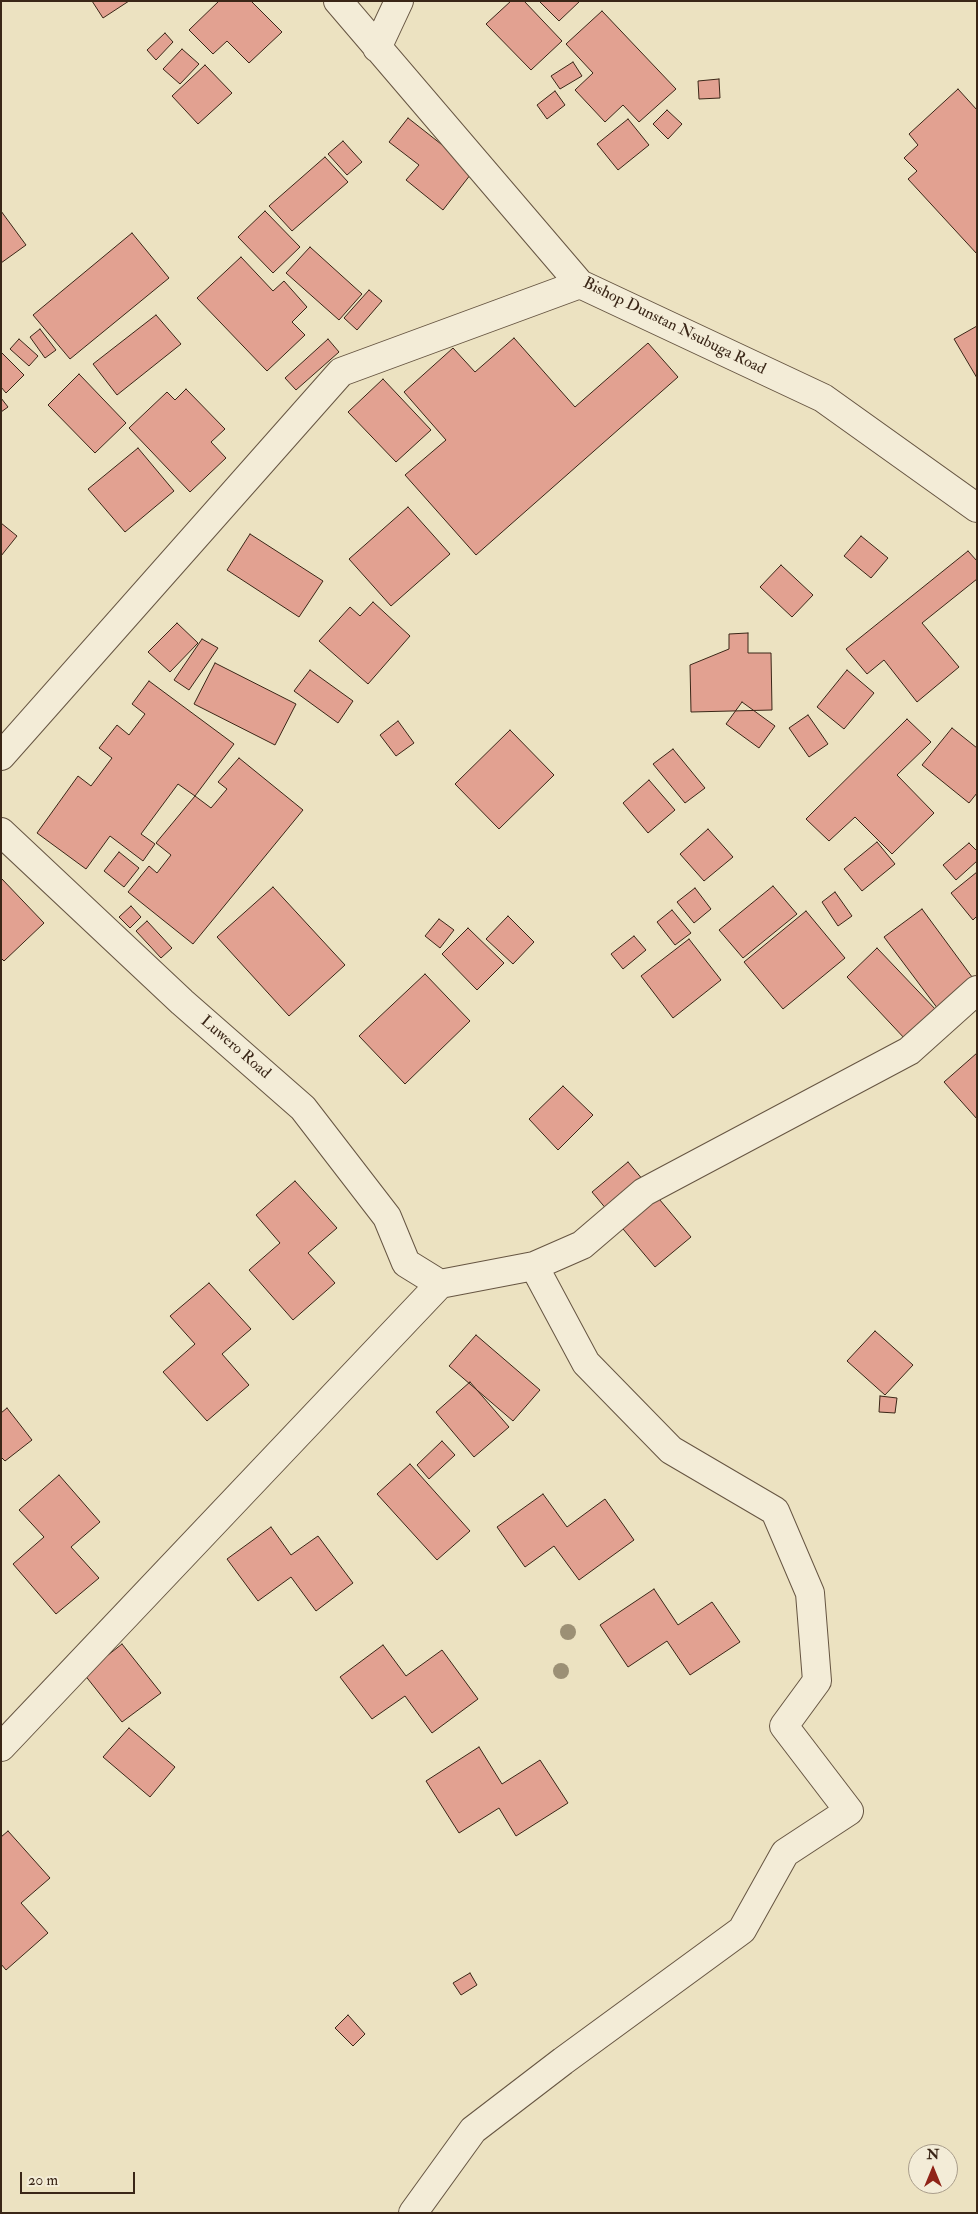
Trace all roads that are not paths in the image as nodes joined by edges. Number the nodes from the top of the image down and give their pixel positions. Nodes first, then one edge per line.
1 (338, 1) edge
2 (399, 1) edge
3 (377, 48) junction
4 (580, 284) junction
5 (977, 508) edge
6 (1, 756) edge
7 (1, 832) edge
8 (977, 990) edge
9 (534, 1266) junction
10 (440, 1284) junction
11 (1, 1747) edge
12 (413, 2213) edge

1 - 3 street, Bishop Dunstan Nsubuga Road
2 - 3 street
3 - 4 street, Bishop Dunstan Nsubuga Road
4 - 5 street, Bishop Dunstan Nsubuga Road
4 - 6 street
7 - 10 street, Luwero Road
8 - 9 street
9 - 10 street
9 - 12 street
10 - 11 street

